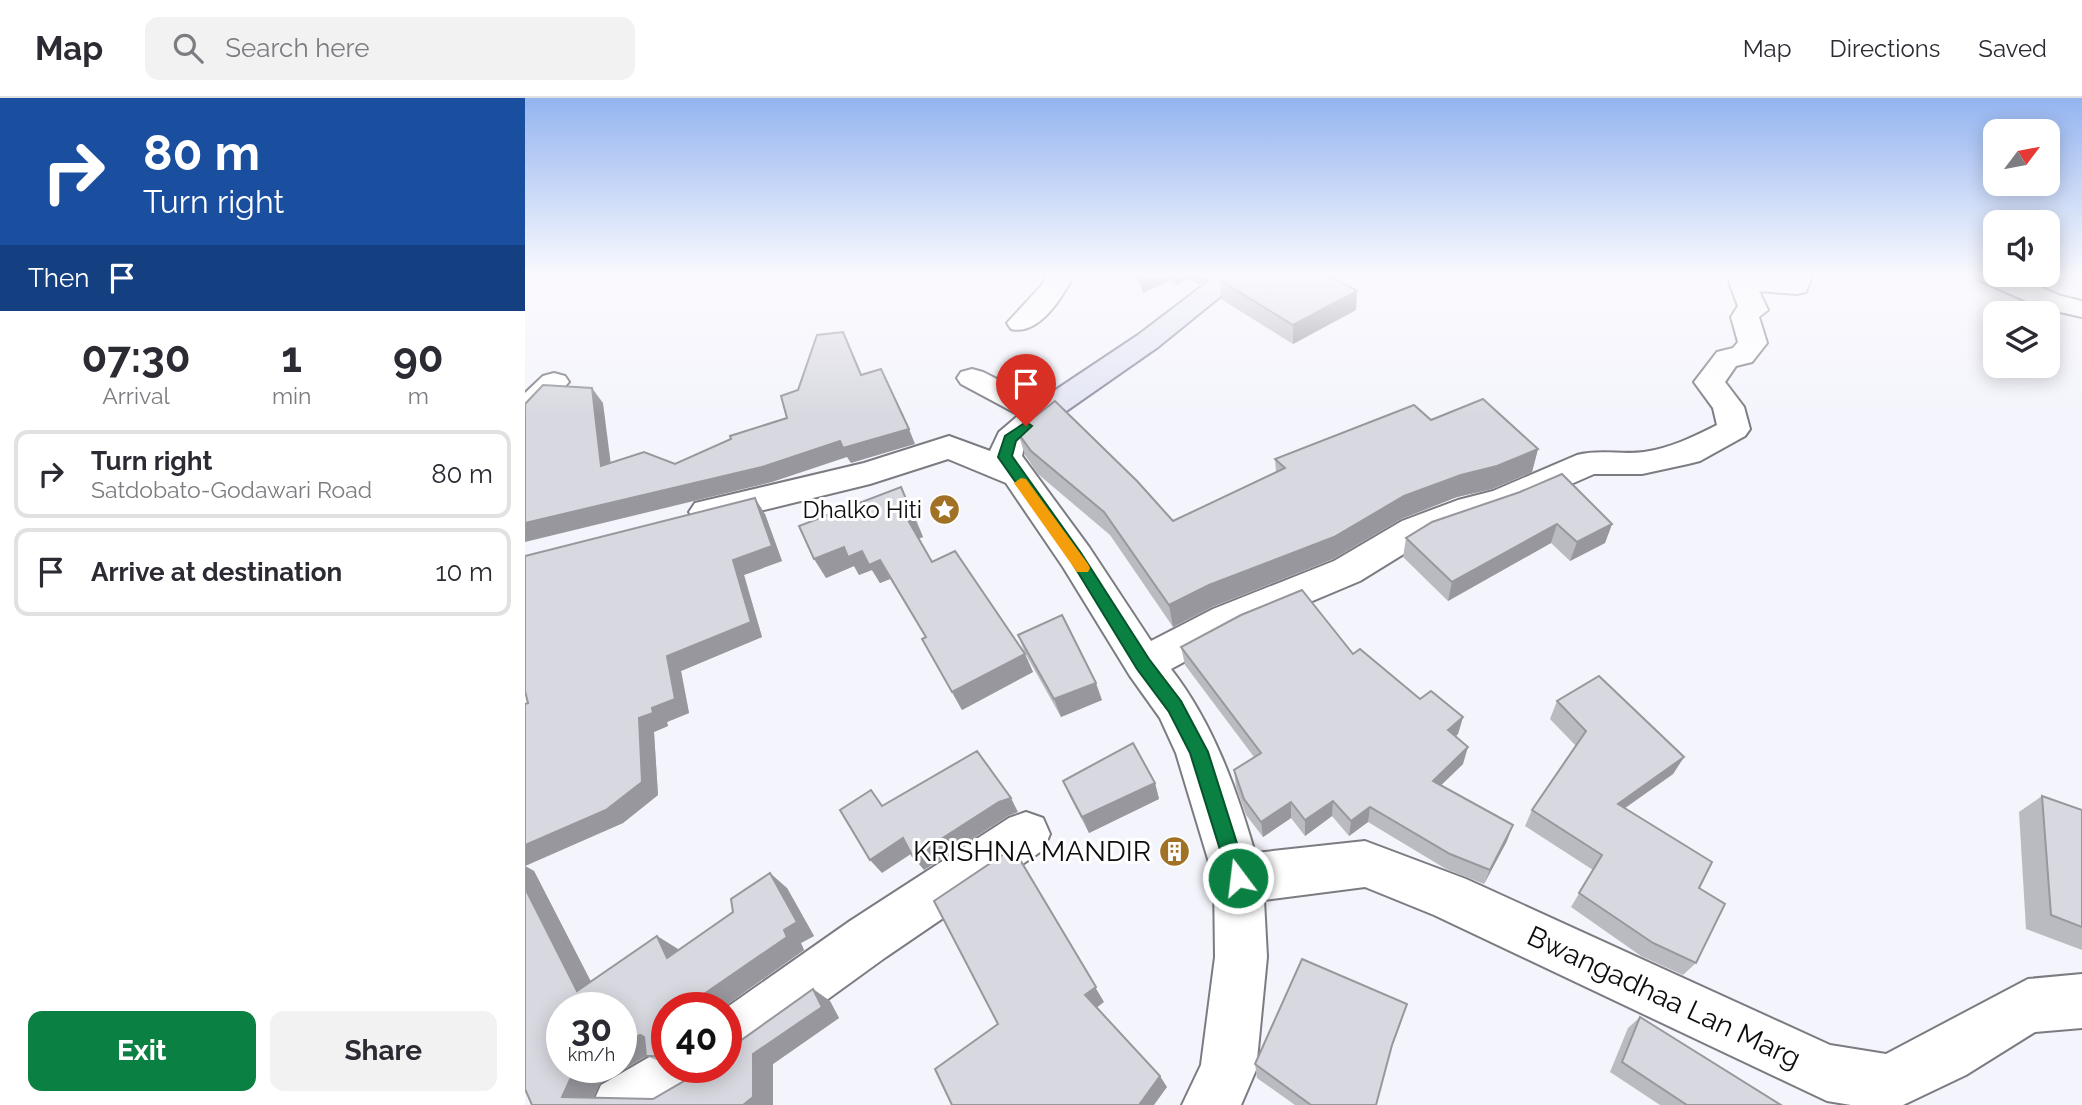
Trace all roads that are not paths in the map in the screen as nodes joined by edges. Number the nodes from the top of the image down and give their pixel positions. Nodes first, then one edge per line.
1 (1175, 321) edge
2 (1746, 321) edge
3 (971, 378) dead end
4 (554, 382) dead end
5 (525, 411) edge
6 (1041, 414) junction
7 (1014, 474) junction
8 (673, 521) edge
9 (1143, 664) junction
10 (1026, 834) dead end
11 (1238, 878) junction
12 (2082, 1001) edge
13 (742, 1029) edge
14 (659, 1083) edge
15 (621, 1105) edge
16 (1211, 1105) edge

1 - 6 main road
2 - 9 street
3 - 6 street
4 - 5 street
6 - 7 street
7 - 8 street
7 - 9 street
9 - 11 street
10 - 13 street
11 - 12 street, Bwangadhaa Lan Marg
11 - 16 street
14 - 15 street

